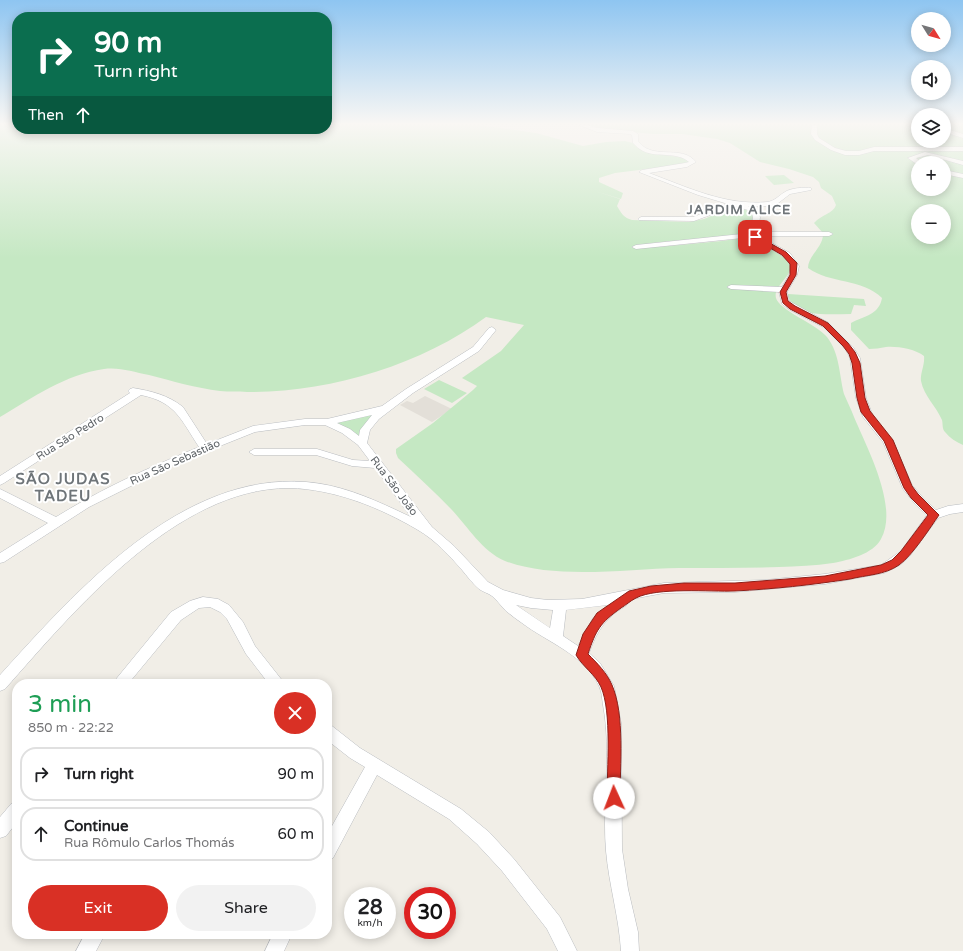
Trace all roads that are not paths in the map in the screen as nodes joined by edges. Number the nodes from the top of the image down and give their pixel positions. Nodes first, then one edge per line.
1 (660, 169) edge
2 (951, 173) edge
3 (963, 176) edge
4 (809, 188) dead end
5 (735, 204) junction
6 (641, 219) dead end
7 (829, 234) dead end
8 (754, 235) junction
9 (636, 247) dead end
10 (731, 287) dead end
11 (784, 290) junction
12 (492, 330) dead end
13 (382, 409) junction
14 (327, 422) junction
15 (362, 443) junction
16 (205, 448) junction
17 (254, 452) dead end
18 (378, 465) junction
19 (0, 481) edge
20 (0, 493) edge
21 (963, 508) edge
22 (934, 515) junction
23 (56, 522) junction
24 (427, 530) junction
25 (0, 559) edge
26 (497, 594) junction
27 (633, 594) junction
28 (588, 603) junction
29 (560, 605) junction
30 (595, 624) junction
31 (556, 637) junction
32 (582, 655) junction
33 (123, 679) edge
34 (272, 679) edge
35 (0, 685) edge
36 (332, 735) edge
37 (374, 765) junction
38 (12, 815) edge
39 (0, 830) edge
40 (332, 843) edge
41 (93, 939) edge
42 (280, 939) edge
43 (85, 951) edge
44 (274, 951) edge
45 (568, 951) edge
46 (630, 951) edge

1 - 5 street
2 - 3 street
4 - 5 street
5 - 6 street
5 - 8 street
7 - 8 street
8 - 9 street
8 - 11 street
10 - 11 street
11 - 22 street
12 - 13 street
13 - 14 street
13 - 15 street
14 - 15 street, Rua São Sebastião
14 - 16 street, Rua São Sebastião
15 - 18 street, Rua São João
16 - 19 street, Rua São Pedro
16 - 23 street, Rua São Sebastião
17 - 18 street
18 - 24 street, Rua São João
20 - 23 street
21 - 22 street
22 - 27 street
23 - 25 street, Rua São Sebastião
24 - 26 street
24 - 35 street
26 - 29 street
26 - 31 street
27 - 28 street
27 - 30 street
28 - 29 street
28 - 30 street
29 - 31 street
30 - 32 street
31 - 32 street
32 - 46 street
33 - 34 street
36 - 37 street
37 - 40 street
37 - 45 street
38 - 39 street
41 - 43 street
42 - 44 street

